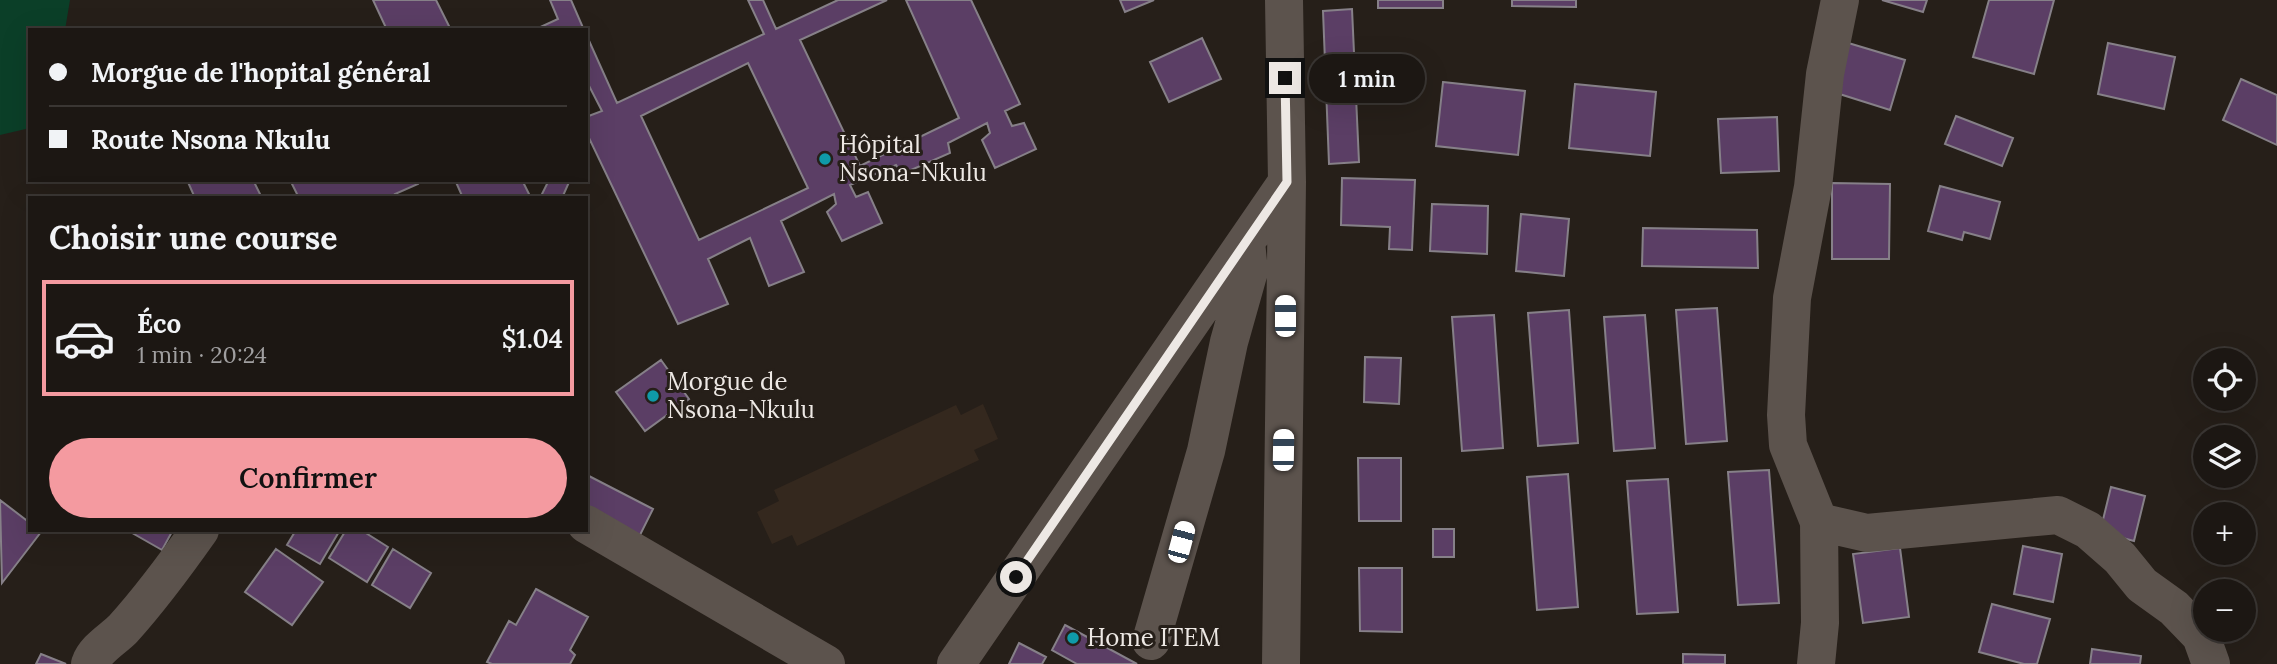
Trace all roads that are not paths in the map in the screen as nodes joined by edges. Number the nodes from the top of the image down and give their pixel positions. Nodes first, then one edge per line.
1 (1284, 0) edge
2 (1840, 0) edge
3 (1287, 182) junction
4 (1246, 240) junction
5 (1819, 522) junction
6 (588, 525) edge
7 (199, 532) edge
8 (1151, 641) dead end
9 (90, 664) edge
10 (826, 664) edge
11 (956, 664) edge
12 (1281, 664) edge
13 (1816, 664) edge
14 (2211, 664) edge

1 - 3 street
2 - 5 street
3 - 4 street
3 - 12 street
4 - 8 street
4 - 11 street
5 - 13 street
5 - 14 street
6 - 10 street
7 - 9 street

